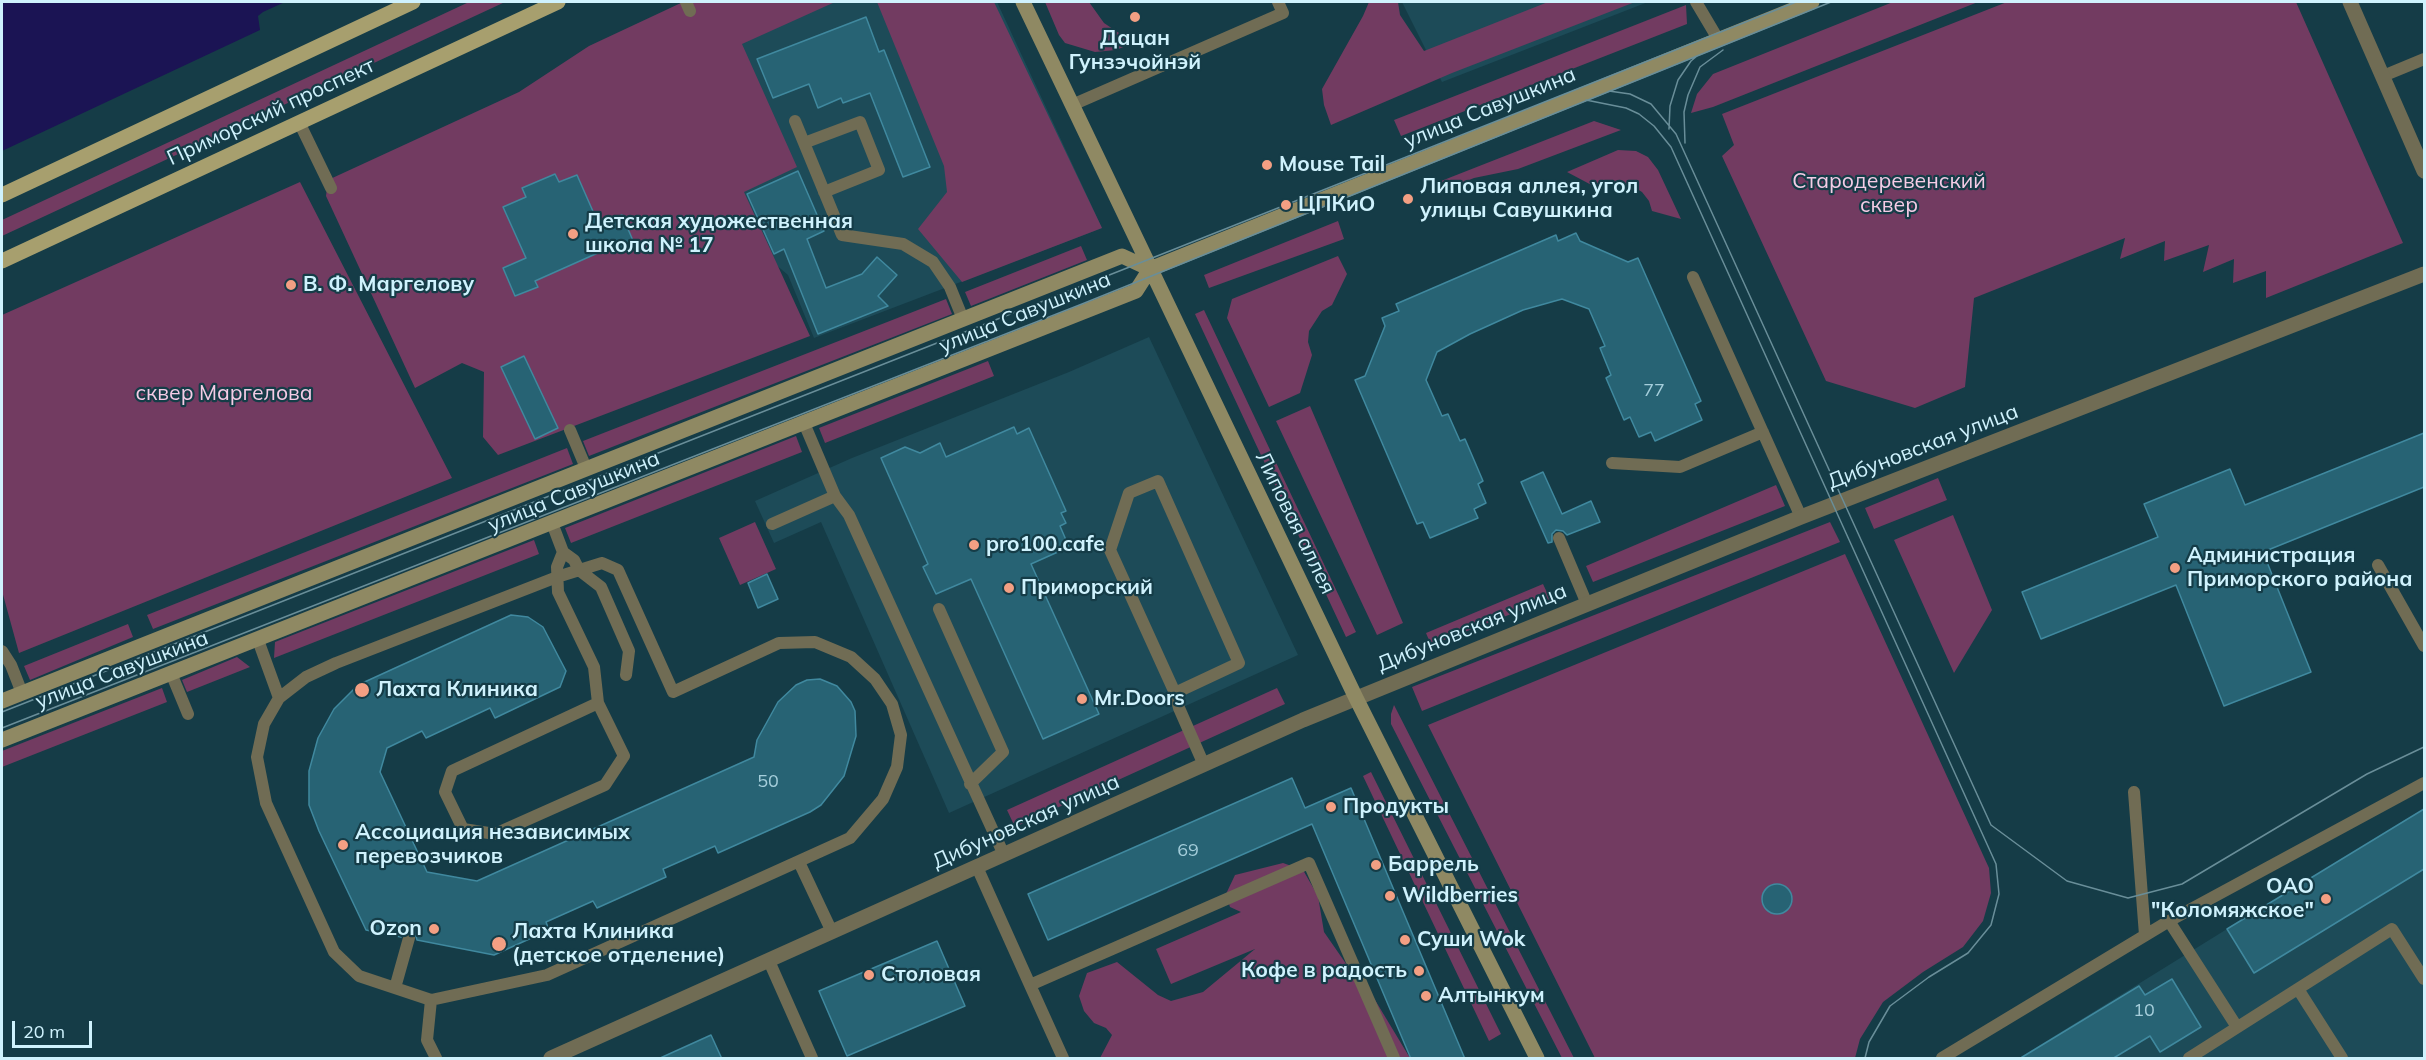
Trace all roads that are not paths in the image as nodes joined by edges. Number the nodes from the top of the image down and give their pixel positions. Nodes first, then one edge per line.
1 (413, 2) edge
2 (558, 2) edge
3 (1023, 2) edge
4 (1278, 2) edge
5 (1696, 2) edge
6 (1812, 2) edge
7 (2350, 2) edge
8 (1718, 39) junction
9 (2424, 59) edge
10 (2383, 76) junction
11 (1072, 105) junction
12 (299, 122) junction
13 (795, 122) dead end
14 (804, 144) junction
15 (2424, 171) edge
16 (331, 188) dead end
17 (824, 192) junction
18 (2, 195) edge
19 (2, 261) edge
20 (1150, 268) junction
21 (2424, 274) edge
22 (1693, 277) dead end
23 (963, 319) junction
24 (804, 423) junction
25 (570, 430) dead end
26 (1763, 432) junction
27 (1612, 462) dead end
28 (586, 468) junction
29 (835, 496) junction
30 (1801, 517) junction
31 (552, 523) junction
32 (772, 524) dead end
33 (1559, 538) dead end
34 (563, 552) junction
35 (2378, 565) dead end
36 (579, 570) junction
37 (557, 577) junction
38 (1587, 604) junction
39 (939, 609) dead end
40 (258, 640) junction
41 (2424, 646) edge
42 (2, 651) edge
43 (171, 673) junction
44 (626, 675) dead end
45 (22, 693) junction
46 (1175, 693) junction
47 (279, 698) junction
48 (1356, 698) junction
49 (2, 701) edge
50 (598, 703) junction
51 (188, 714) dead end
52 (2, 740) edge
53 (1204, 765) junction
54 (2424, 783) edge
55 (970, 784) junction
56 (2134, 792) dead end
57 (1004, 855) junction
58 (799, 862) junction
59 (977, 867) junction
60 (2169, 921) junction
61 (832, 932) junction
62 (2145, 935) junction
63 (409, 938) dead end
64 (769, 961) junction
65 (2424, 979) edge
66 (1030, 985) junction
67 (395, 988) junction
68 (2298, 989) junction
69 (430, 1000) junction
70 (2237, 1027) junction
71 (1536, 1058) edge
72 (436, 1059) edge
73 (551, 1059) edge
74 (812, 1059) edge
75 (1063, 1059) edge
76 (1394, 1059) edge
77 (1941, 1059) edge
78 (2189, 1059) edge
79 (2342, 1059) edge

1 - 18 main road, Приморский проспект
2 - 12 main road, Приморский проспект
3 - 11 main road, Липовая аллея
4 - 11 lane
5 - 8 lane
6 - 8 main road, улица Савушкина
7 - 10 street
8 - 20 main road, улица Савушкина
9 - 10 lane
10 - 15 street
11 - 20 main road, Липовая аллея
12 - 16 lane
12 - 19 main road, Приморский проспект
13 - 14 lane
14 - 17 lane
14 - 17 lane
17 - 23 lane
20 - 23 main road, улица Савушкина
20 - 24 main road, улица Савушкина
20 - 48 main road, Липовая аллея
21 - 30 street, Дибуновская улица
22 - 26 lane
23 - 28 main road, улица Савушкина
24 - 29 lane
24 - 31 main road, улица Савушкина
25 - 28 lane
26 - 27 lane
26 - 30 lane
28 - 45 main road, улица Савушкина
29 - 32 lane
29 - 55 lane
30 - 38 street, Дибуновская улица
31 - 34 lane
31 - 40 main road, улица Савушкина
33 - 38 lane
34 - 36 lane
34 - 37 lane
35 - 41 lane
36 - 37 lane
36 - 44 lane
36 - 58 lane
37 - 47 lane
37 - 50 lane
38 - 48 street, Дибуновская улица
39 - 55 lane
40 - 43 main road, улица Савушкина
40 - 47 lane
42 - 45 lane
43 - 51 lane
43 - 52 main road, улица Савушкина
45 - 49 main road, улица Савушкина
46 - 46 lane
46 - 53 lane
47 - 67 lane
48 - 53 street, Дибуновская улица
48 - 71 main road, Липовая аллея
50 - 50 lane
53 - 57 street, Дибуновская улица
54 - 60 lane
55 - 57 lane
56 - 62 lane
57 - 59 street, Дибуновская улица
58 - 61 lane
58 - 69 lane
59 - 61 street, Дибуновская улица
59 - 66 lane
60 - 62 lane
60 - 70 lane
61 - 64 street, Дибуновская улица
62 - 77 lane
63 - 67 lane
64 - 73 street, Дибуновская улица
64 - 74 lane
65 - 68 lane
66 - 75 lane
66 - 76 lane
67 - 69 lane
68 - 70 lane
68 - 79 lane
69 - 72 lane
70 - 78 lane

